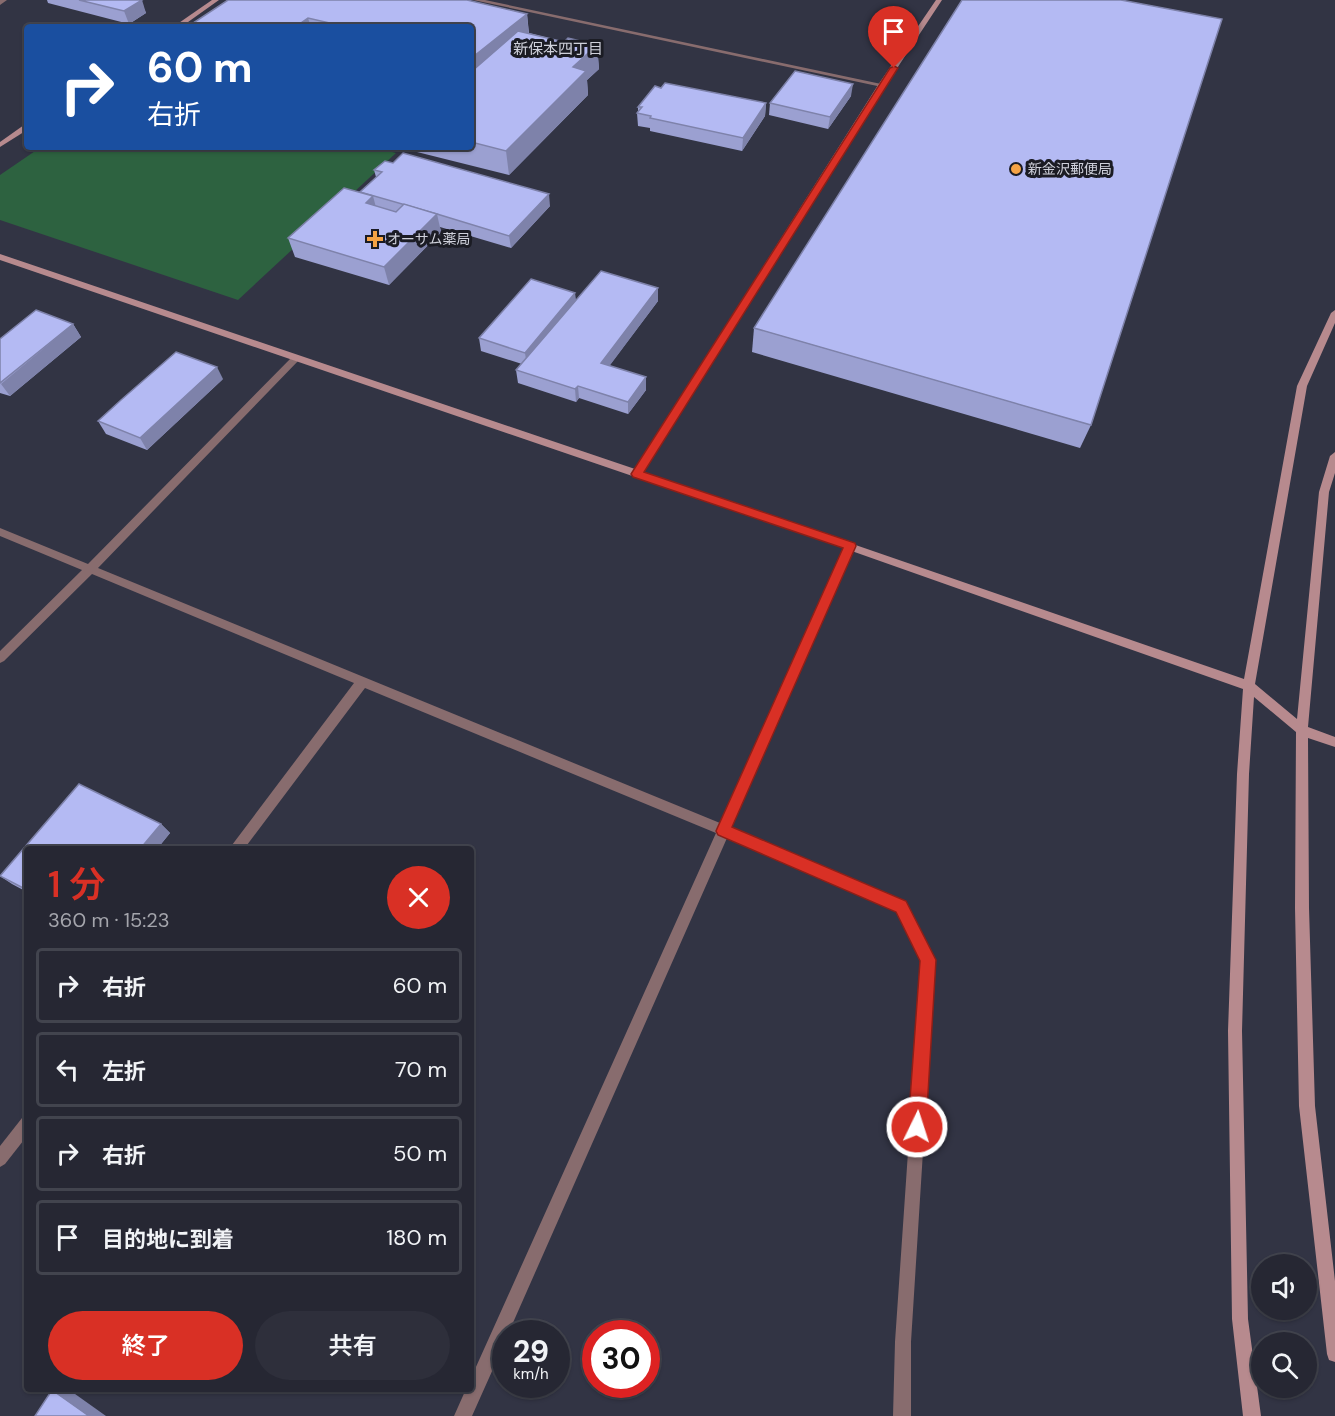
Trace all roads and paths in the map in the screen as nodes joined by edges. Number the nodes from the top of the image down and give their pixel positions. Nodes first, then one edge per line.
1 (4, 0) edge
2 (216, 0) edge
3 (476, 0) edge
4 (939, 0) edge
5 (0, 3) edge
6 (180, 24) edge
7 (882, 85) junction
8 (24, 129) edge
9 (0, 146) edge
10 (0, 257) edge
11 (1335, 313) edge
12 (296, 357) junction
13 (1335, 456) edge
14 (637, 474) junction
15 (0, 532) edge
16 (850, 546) junction
17 (90, 568) junction
18 (0, 658) edge
19 (363, 681) junction
20 (1249, 686) junction
21 (1302, 730) junction
22 (1335, 742) edge
23 (723, 831) junction
24 (238, 846) edge
25 (24, 1127) edge
26 (0, 1159) edge
27 (1335, 1354) edge
28 (474, 1391) edge
29 (474, 1392) edge
30 (463, 1416) edge
31 (902, 1416) edge
32 (1252, 1416) edge

1 - 5 street
2 - 6 street
3 - 7 street
4 - 7 street
7 - 14 street
8 - 9 street
10 - 12 street
11 - 20 street
12 - 14 street
12 - 17 street
13 - 21 street
14 - 16 street
15 - 17 street
16 - 20 street
16 - 23 street
17 - 18 street
17 - 19 street
19 - 23 street
19 - 24 street
20 - 21 street
20 - 32 street
21 - 22 street
21 - 27 street
23 - 28 street
23 - 31 street
25 - 26 street
29 - 30 street

